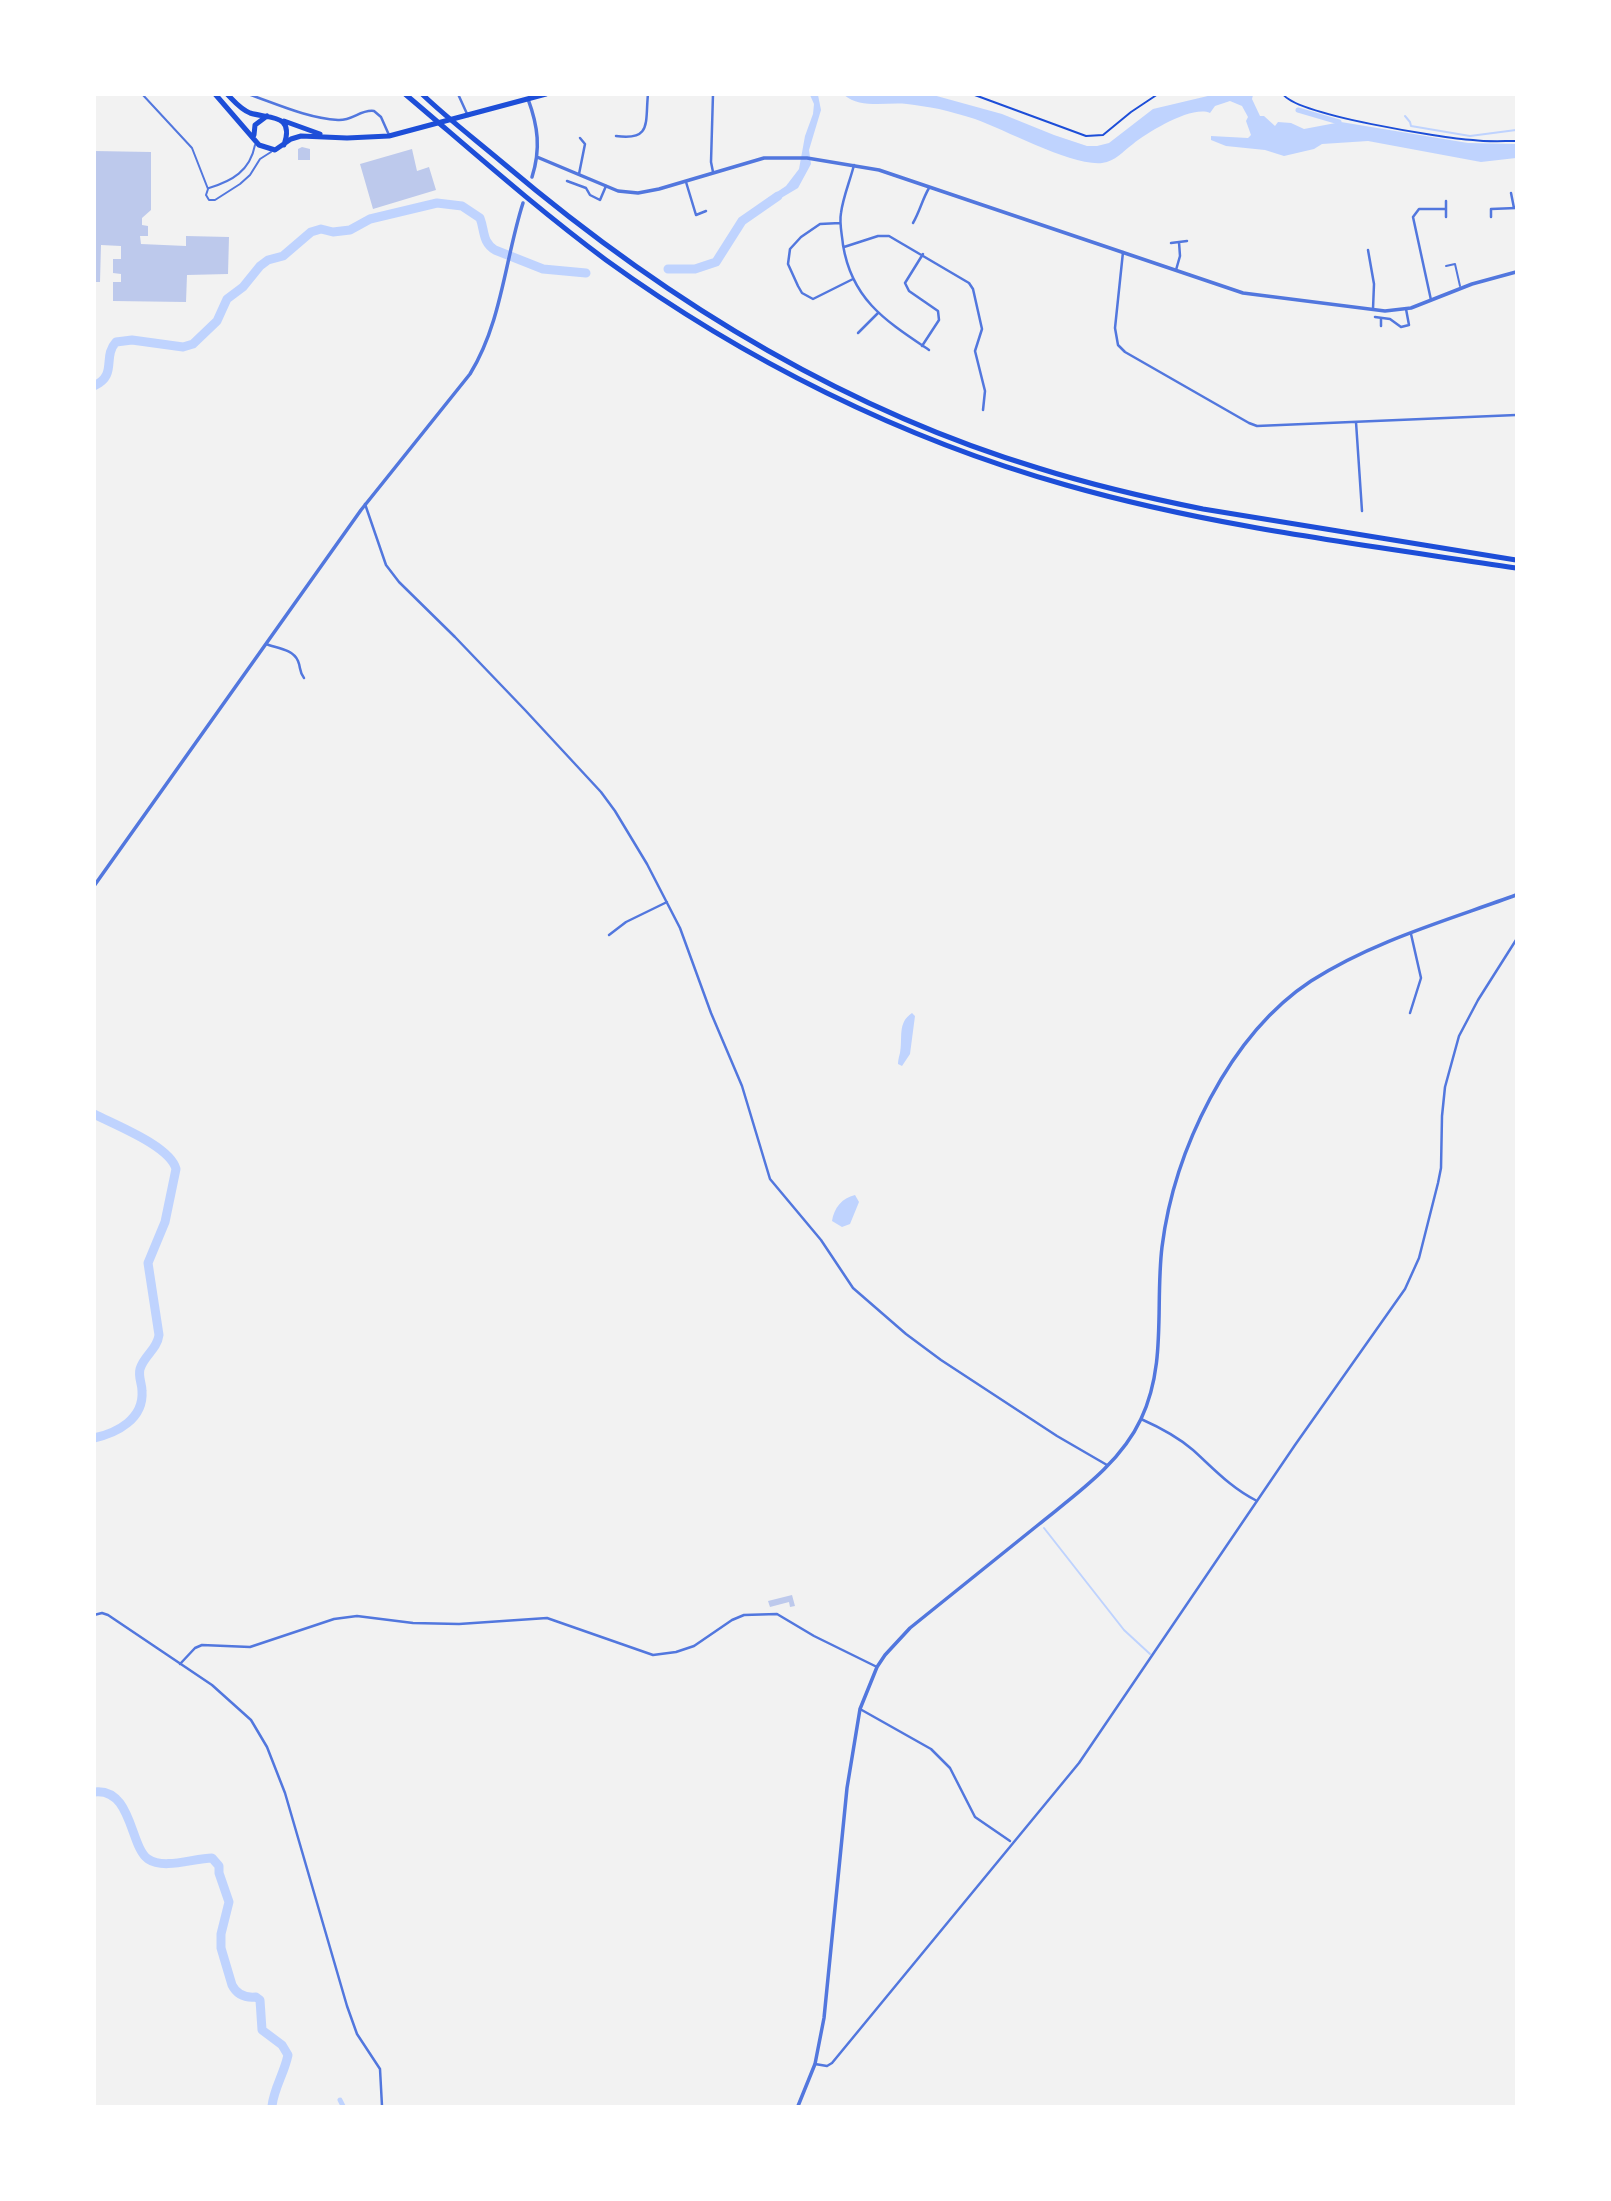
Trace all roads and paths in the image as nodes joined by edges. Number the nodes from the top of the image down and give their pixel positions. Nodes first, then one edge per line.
1 (142, 94) edge
2 (215, 94) edge
3 (227, 94) edge
4 (248, 94) edge
5 (421, 94) edge
6 (458, 94) edge
7 (546, 94) edge
8 (648, 94) edge
9 (713, 94) edge
10 (972, 94) edge
11 (1158, 94) edge
12 (1283, 94) edge
13 (406, 96) edge
14 (528, 99) junction
15 (269, 116) junction
16 (468, 116) junction
17 (277, 118) junction
18 (327, 136) junction
19 (389, 136) junction
20 (616, 136) dead end
21 (580, 138) dead end
22 (255, 140) junction
23 (1517, 141) edge
24 (279, 148) junction
25 (537, 157) junction
26 (853, 165) junction
27 (713, 172) junction
28 (579, 174) junction
29 (532, 177) dead end
30 (567, 181) dead end
31 (686, 182) junction
32 (606, 186) junction
33 (930, 187) junction
34 (208, 189) junction
35 (1511, 193) dead end
36 (1446, 201) dead end
37 (523, 203) dead end
38 (1515, 208) edge
39 (1446, 209) junction
40 (706, 211) dead end
41 (1446, 217) dead end
42 (1491, 217) dead end
43 (840, 223) junction
44 (913, 223) dead end
45 (1186, 241) dead end
46 (1179, 242) junction
47 (1171, 243) dead end
48 (844, 247) junction
49 (1368, 250) dead end
50 (1123, 252) junction
51 (923, 254) junction
52 (1447, 266) dead end
53 (1176, 270) junction
54 (1517, 272) edge
55 (853, 279) junction
56 (1461, 288) junction
57 (1431, 300) junction
58 (1373, 309) junction
59 (1406, 309) junction
60 (878, 313) junction
61 (1375, 317) dead end
62 (1381, 318) junction
63 (1409, 325) junction
64 (1415, 325) dead end
65 (1381, 326) dead end
66 (858, 333) dead end
67 (922, 346) junction
68 (929, 351) dead end
69 (983, 410) dead end
70 (1517, 415) edge
71 (1356, 422) junction
72 (365, 504) junction
73 (1362, 511) dead end
74 (1517, 560) edge
75 (1517, 568) edge
76 (266, 644) junction
77 (304, 678) dead end
78 (94, 886) edge
79 (1517, 895) edge
80 (667, 902) junction
81 (1412, 934) junction
82 (609, 936) dead end
83 (1517, 940) edge
84 (1410, 1013) dead end
85 (1141, 1419) junction
86 (1108, 1466) junction
87 (1257, 1501) junction
88 (94, 1615) edge
89 (180, 1664) junction
90 (877, 1667) junction
91 (860, 1709) junction
92 (1012, 1842) junction
93 (815, 2064) junction
94 (382, 2106) edge
95 (798, 2106) edge

1 - 34 lane
2 - 22 highway
3 - 15 highway
4 - 19 street
5 - 74 highway
6 - 16 street
7 - 14 highway
8 - 20 street
9 - 27 street
10 - 11 path
12 - 23 path
13 - 75 highway
14 - 16 highway
14 - 25 street
15 - 17 highway
15 - 22 highway
16 - 19 highway
17 - 18 highway
17 - 24 highway
18 - 19 highway
18 - 24 highway
21 - 28 street
22 - 24 highway
22 - 34 lane
24 - 34 lane
25 - 28 street
25 - 29 street
26 - 27 street
26 - 33 street
26 - 43 street
27 - 31 street
28 - 32 street
30 - 32 street
31 - 32 street
31 - 40 street
33 - 44 street
33 - 50 street
35 - 38 street
36 - 39 street
37 - 72 street
38 - 42 street
39 - 41 street
39 - 57 street
43 - 48 street
43 - 55 street
45 - 46 street
46 - 47 street
46 - 53 street
48 - 51 street
48 - 55 street
49 - 58 street
50 - 53 street
50 - 71 street
51 - 67 street
51 - 69 street
52 - 56 lane
53 - 58 street
54 - 56 street
55 - 60 street
56 - 57 street
57 - 59 street
58 - 59 street
59 - 63 street
60 - 66 street
60 - 67 street
61 - 62 street
62 - 63 street
62 - 65 street
63 - 64 street
67 - 68 street
70 - 71 street
71 - 73 street
72 - 76 street
72 - 80 street
76 - 77 street
76 - 78 street
79 - 81 street
80 - 82 street
80 - 86 street
81 - 84 street
81 - 85 street
83 - 87 street
85 - 86 street
85 - 87 street
86 - 90 street
87 - 92 street
88 - 89 street
89 - 90 street
89 - 94 street
90 - 91 street
91 - 92 street
91 - 93 street
92 - 93 street
93 - 95 street

